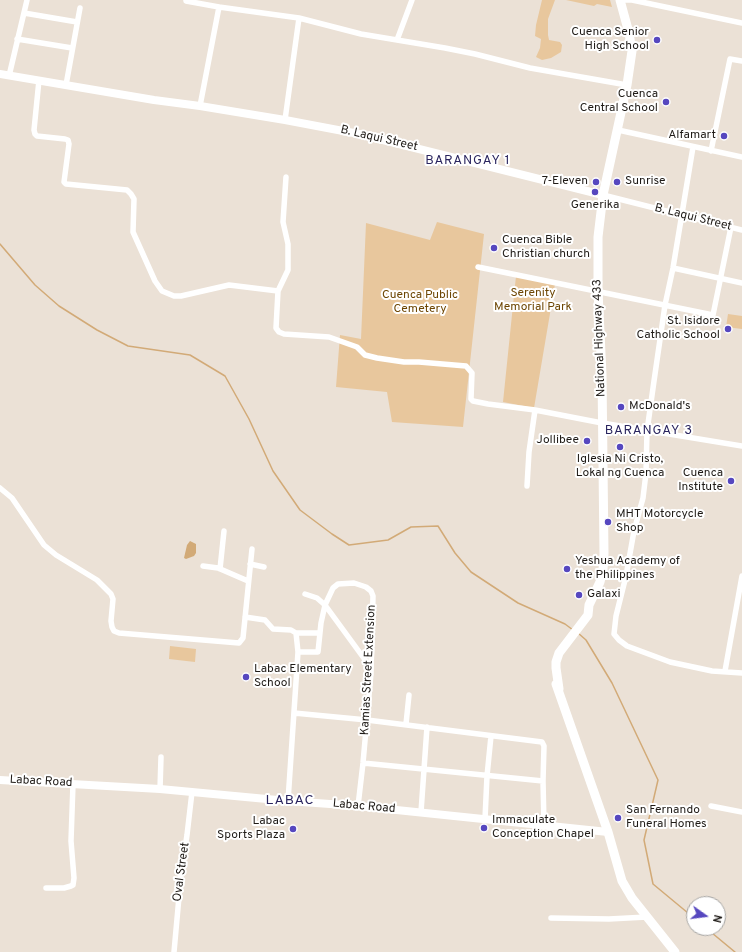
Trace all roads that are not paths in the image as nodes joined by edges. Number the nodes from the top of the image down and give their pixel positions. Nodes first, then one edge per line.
1 (27, 0) edge
2 (186, 0) edge
3 (412, 0) edge
4 (620, 0) edge
5 (219, 7) junction
6 (80, 8) dead end
7 (24, 13) junction
8 (299, 18) junction
9 (77, 22) junction
10 (742, 23) edge
11 (18, 39) junction
12 (397, 40) junction
13 (72, 48) junction
14 (742, 61) edge
15 (0, 74) edge
16 (9, 76) junction
17 (39, 80) junction
18 (66, 85) junction
19 (627, 85) junction
20 (200, 106) junction
21 (285, 120) junction
22 (618, 130) junction
23 (693, 147) junction
24 (711, 150) junction
25 (742, 157) edge
26 (286, 176) dead end
27 (603, 195) junction
28 (681, 216) junction
29 (731, 227) junction
30 (742, 230) edge
31 (478, 267) dead end
32 (673, 268) junction
33 (722, 278) junction
34 (742, 282) edge
35 (278, 291) junction
36 (598, 291) junction
37 (665, 305) junction
38 (535, 410) junction
39 (602, 424) junction
40 (647, 431) junction
41 (742, 446) edge
42 (527, 486) dead end
43 (0, 488) edge
44 (224, 531) dead end
45 (252, 549) dead end
46 (250, 564) junction
47 (203, 566) dead end
48 (264, 567) dead end
49 (220, 569) junction
50 (742, 576) edge
51 (248, 581) junction
52 (304, 594) dead end
53 (325, 605) junction
54 (245, 617) junction
55 (296, 633) junction
56 (320, 634) junction
57 (298, 652) junction
58 (371, 668) junction
59 (725, 671) junction
60 (742, 673) edge
61 (409, 694) dead end
62 (294, 713) junction
63 (367, 720) junction
64 (406, 724) junction
65 (427, 727) junction
66 (491, 736) junction
67 (161, 756) dead end
68 (363, 763) junction
69 (424, 770) junction
70 (487, 776) junction
71 (0, 780) edge
72 (543, 782) junction
73 (74, 784) junction
74 (160, 789) junction
75 (192, 792) junction
76 (288, 801) junction
77 (358, 806) junction
78 (711, 806) dead end
79 (421, 812) junction
80 (742, 812) edge
81 (485, 819) junction
82 (544, 825) junction
83 (608, 832) junction
84 (46, 888) dead end
85 (647, 917) junction
86 (552, 918) dead end
87 (174, 952) edge
88 (675, 952) edge

1 - 7 street
2 - 5 street
3 - 12 street
4 - 10 street
4 - 19 main road, National Highway 433
5 - 8 street
5 - 20 street
6 - 9 street
7 - 9 street
7 - 11 street
8 - 12 street
8 - 21 street
9 - 13 street
11 - 13 street
11 - 16 street
12 - 19 street
13 - 18 street
14 - 24 street
15 - 16 main road, B. Laqui Street
16 - 17 main road, B. Laqui Street
17 - 18 main road, B. Laqui Street
17 - 35 street
18 - 20 main road, B. Laqui Street
19 - 22 main road, National Highway 433
20 - 21 main road, B. Laqui Street
21 - 27 main road, B. Laqui Street
22 - 23 street
22 - 27 main road, National Highway 433
23 - 24 street
23 - 28 street
24 - 25 street
26 - 35 street
27 - 28 street, B. Laqui Street
27 - 36 main road, National Highway 433
28 - 29 street, B. Laqui Street
28 - 32 street
29 - 30 street, B. Laqui Street
29 - 33 street
31 - 36 street
32 - 33 street
32 - 37 street
33 - 34 street
33 - 37 street
35 - 38 street
36 - 37 street
36 - 39 main road, National Highway 433
37 - 40 street
38 - 39 street
38 - 42 street
39 - 40 street
39 - 83 main road, National Highway 433
40 - 41 street
40 - 59 street
43 - 54 street
44 - 49 street
45 - 46 street
46 - 48 street
46 - 51 street
47 - 49 street
49 - 51 street
50 - 59 street
51 - 54 street
52 - 53 street
53 - 56 street, Kamias Street Extension
53 - 58 street
53 - 58 street, Kamias Street Extension
54 - 55 street
55 - 56 street
55 - 57 street
56 - 57 street, Kamias Street Extension
57 - 62 street
58 - 63 street, Kamias Street Extension
59 - 60 street
61 - 64 street
62 - 63 street
62 - 76 street
63 - 64 street
63 - 68 street, Kamias Street Extension
64 - 65 street
65 - 66 street
65 - 69 street
66 - 70 street
66 - 72 street
67 - 74 street
68 - 69 street
68 - 77 street, Kamias Street Extension
69 - 70 street
69 - 79 street
70 - 72 street
70 - 81 street
71 - 73 main road, Labac Road
72 - 82 street
73 - 74 main road, Labac Road
73 - 84 street
74 - 75 main road, Labac Road
75 - 76 main road, Labac Road
75 - 87 street, Oval Street
76 - 77 main road, Labac Road
77 - 79 main road, Labac Road
78 - 80 street
79 - 81 main road, Labac Road
81 - 82 main road, Labac Road
82 - 83 main road, Labac Road
83 - 85 main road, National Highway 433
85 - 86 street
85 - 88 main road, National Highway 433

